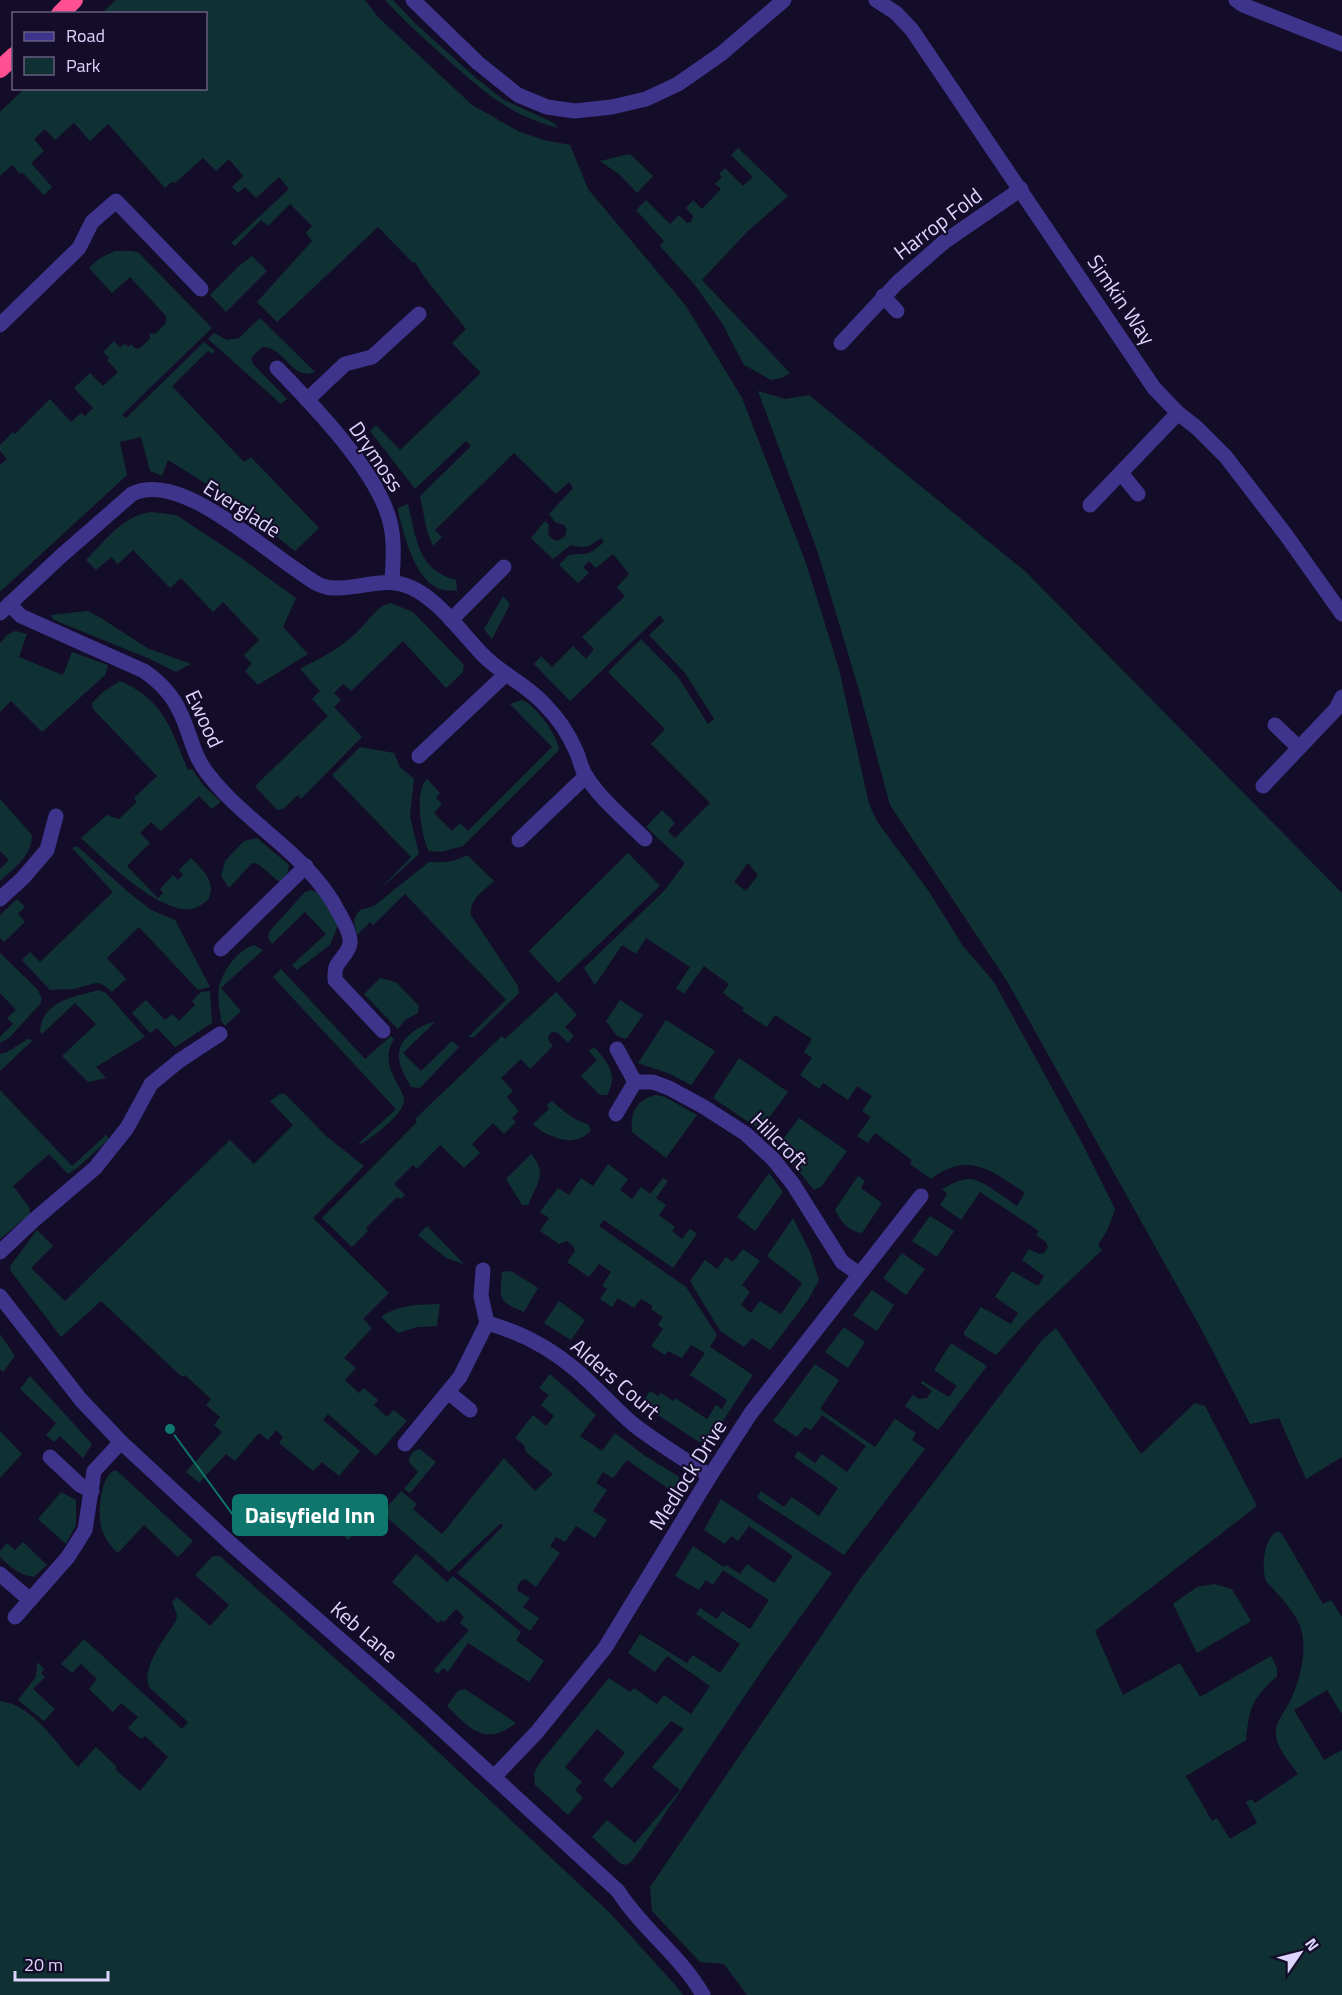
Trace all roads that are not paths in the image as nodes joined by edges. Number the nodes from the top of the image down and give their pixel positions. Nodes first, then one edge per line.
1 (74, 0) edge
2 (413, 0) edge
3 (784, 0) edge
4 (876, 0) edge
5 (1236, 0) edge
6 (62, 12) edge
7 (1342, 44) edge
8 (12, 58) edge
9 (0, 69) edge
10 (1021, 189) junction
11 (201, 289) dead end
12 (883, 296) junction
13 (897, 311) dead end
14 (419, 314) dead end
15 (0, 325) edge
16 (841, 343) dead end
17 (277, 368) dead end
18 (307, 400) junction
19 (1178, 413) junction
20 (1121, 473) junction
21 (1138, 494) dead end
22 (1090, 505) dead end
23 (504, 567) dead end
24 (393, 582) junction
25 (5, 608) edge
26 (1342, 614) edge
27 (451, 620) junction
28 (506, 674) junction
29 (1342, 698) edge
30 (1275, 725) dead end
31 (1299, 748) junction
32 (419, 756) dead end
33 (586, 776) junction
34 (1263, 786) dead end
35 (56, 816) dead end
36 (645, 839) dead end
37 (519, 840) dead end
38 (306, 866) junction
39 (0, 899) edge
40 (221, 949) dead end
41 (383, 1031) dead end
42 (220, 1034) dead end
43 (617, 1049) dead end
44 (635, 1082) junction
45 (616, 1114) dead end
46 (921, 1196) dead end
47 (0, 1252) edge
48 (483, 1270) dead end
49 (859, 1274) junction
50 (0, 1296) edge
51 (487, 1323) junction
52 (449, 1393) junction
53 (470, 1410) dead end
54 (121, 1442) junction
55 (405, 1444) dead end
56 (50, 1457) dead end
57 (710, 1476) junction
58 (92, 1491) junction
59 (0, 1574) edge
60 (30, 1600) junction
61 (15, 1617) dead end
62 (494, 1778) junction
63 (703, 1995) edge

1 - 6 highway
2 - 3 street
4 - 10 street, Simkin Way
5 - 7 street
8 - 9 highway
10 - 12 street, Harrop Fold
10 - 19 street, Simkin Way
11 - 15 street
12 - 13 street
12 - 16 street, Harrop Fold
14 - 18 street
17 - 18 street, Drymoss
18 - 24 street, Drymoss
19 - 20 street
19 - 26 street, Simkin Way
20 - 21 street
20 - 22 street
23 - 27 street
24 - 25 street, Everglade
24 - 27 street, Everglade
25 - 38 street, Ewood
27 - 28 street, Everglade
28 - 32 street
28 - 33 street, Everglade
29 - 31 street
30 - 31 street
31 - 34 street
33 - 36 street, Everglade
33 - 37 street
35 - 39 street
38 - 40 street
38 - 41 street, Ewood
42 - 47 street
43 - 44 street
44 - 45 street
44 - 49 street, Hillcroft
46 - 49 street, Medlock Drive
48 - 51 street
49 - 57 street, Medlock Drive
50 - 54 street, Keb Lane
51 - 52 street
51 - 57 street, Alders Court
52 - 53 street
52 - 55 street
54 - 58 street
54 - 62 street, Keb Lane
56 - 58 street
57 - 62 street, Medlock Drive
58 - 60 street
59 - 60 street
60 - 61 street
62 - 63 street, Keb Lane

